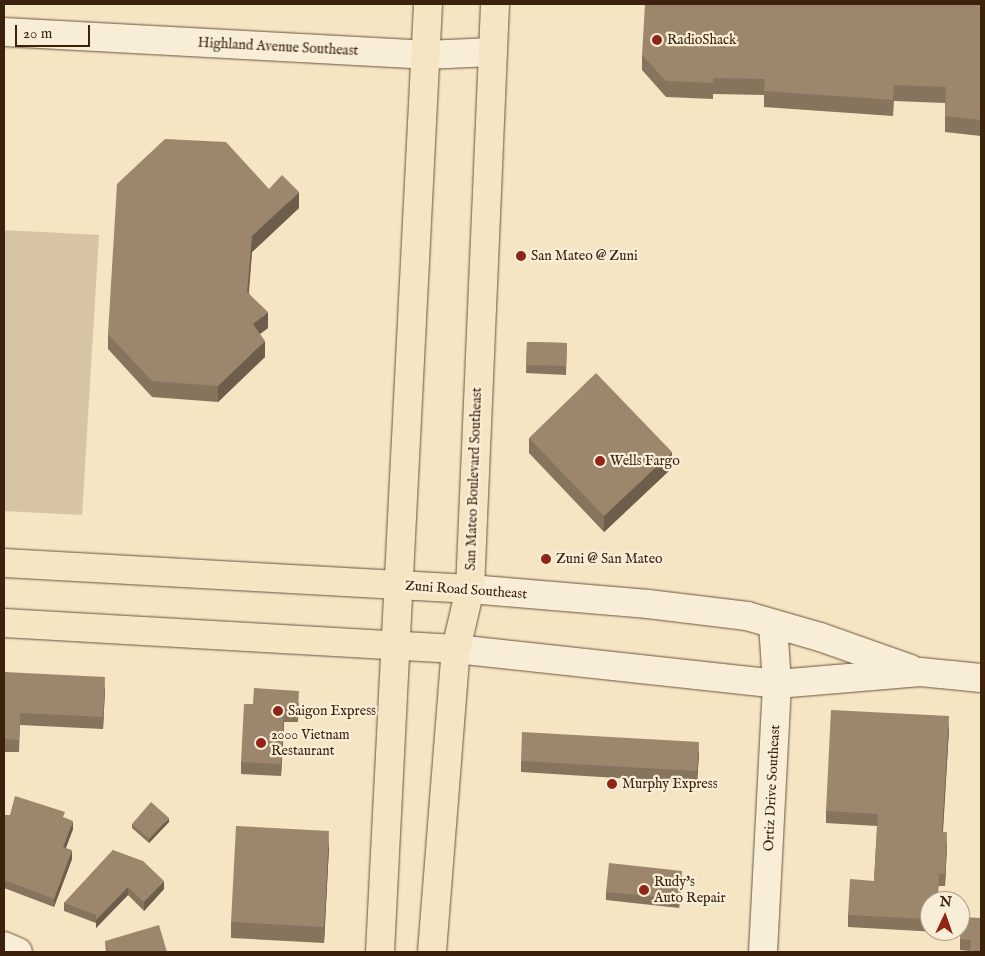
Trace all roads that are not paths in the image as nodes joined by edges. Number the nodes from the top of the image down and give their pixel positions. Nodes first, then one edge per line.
1 (428, 4) edge
2 (495, 4) edge
3 (4, 32) edge
4 (493, 52) junction
5 (425, 55) junction
6 (4, 563) edge
7 (397, 586) junction
8 (470, 589) junction
9 (4, 623) edge
10 (773, 624) junction
11 (393, 646) junction
12 (456, 649) junction
13 (920, 672) junction
14 (981, 678) edge
15 (776, 684) junction
16 (4, 946) edge
17 (18, 952) edge
18 (380, 952) edge
19 (432, 952) edge
20 (763, 952) edge

1 - 5 main road
2 - 4 main road, San Mateo Boulevard Southeast
3 - 5 street, Highland Avenue Southeast
4 - 5 street, Highland Avenue Southeast
4 - 8 main road, San Mateo Boulevard Southeast
5 - 7 main road
6 - 7 main road, Zuni Road Southeast
7 - 8 main road, Zuni Road Southeast
7 - 11 main road
8 - 10 street, Zuni Road Southeast
8 - 12 main road, San Mateo Boulevard Southeast
9 - 11 main road, Zuni Road Southeast
10 - 13 street, Zuni Road Southeast
10 - 15 street, Ortiz Drive Southeast
11 - 12 main road, Zuni Road Southeast
11 - 18 main road
12 - 15 street, Zuni Road Southeast
12 - 19 main road, San Mateo Boulevard Southeast
13 - 14 street, Zuni Road Southeast
13 - 15 street, Zuni Road Southeast
15 - 20 street, Ortiz Drive Southeast
16 - 17 street

